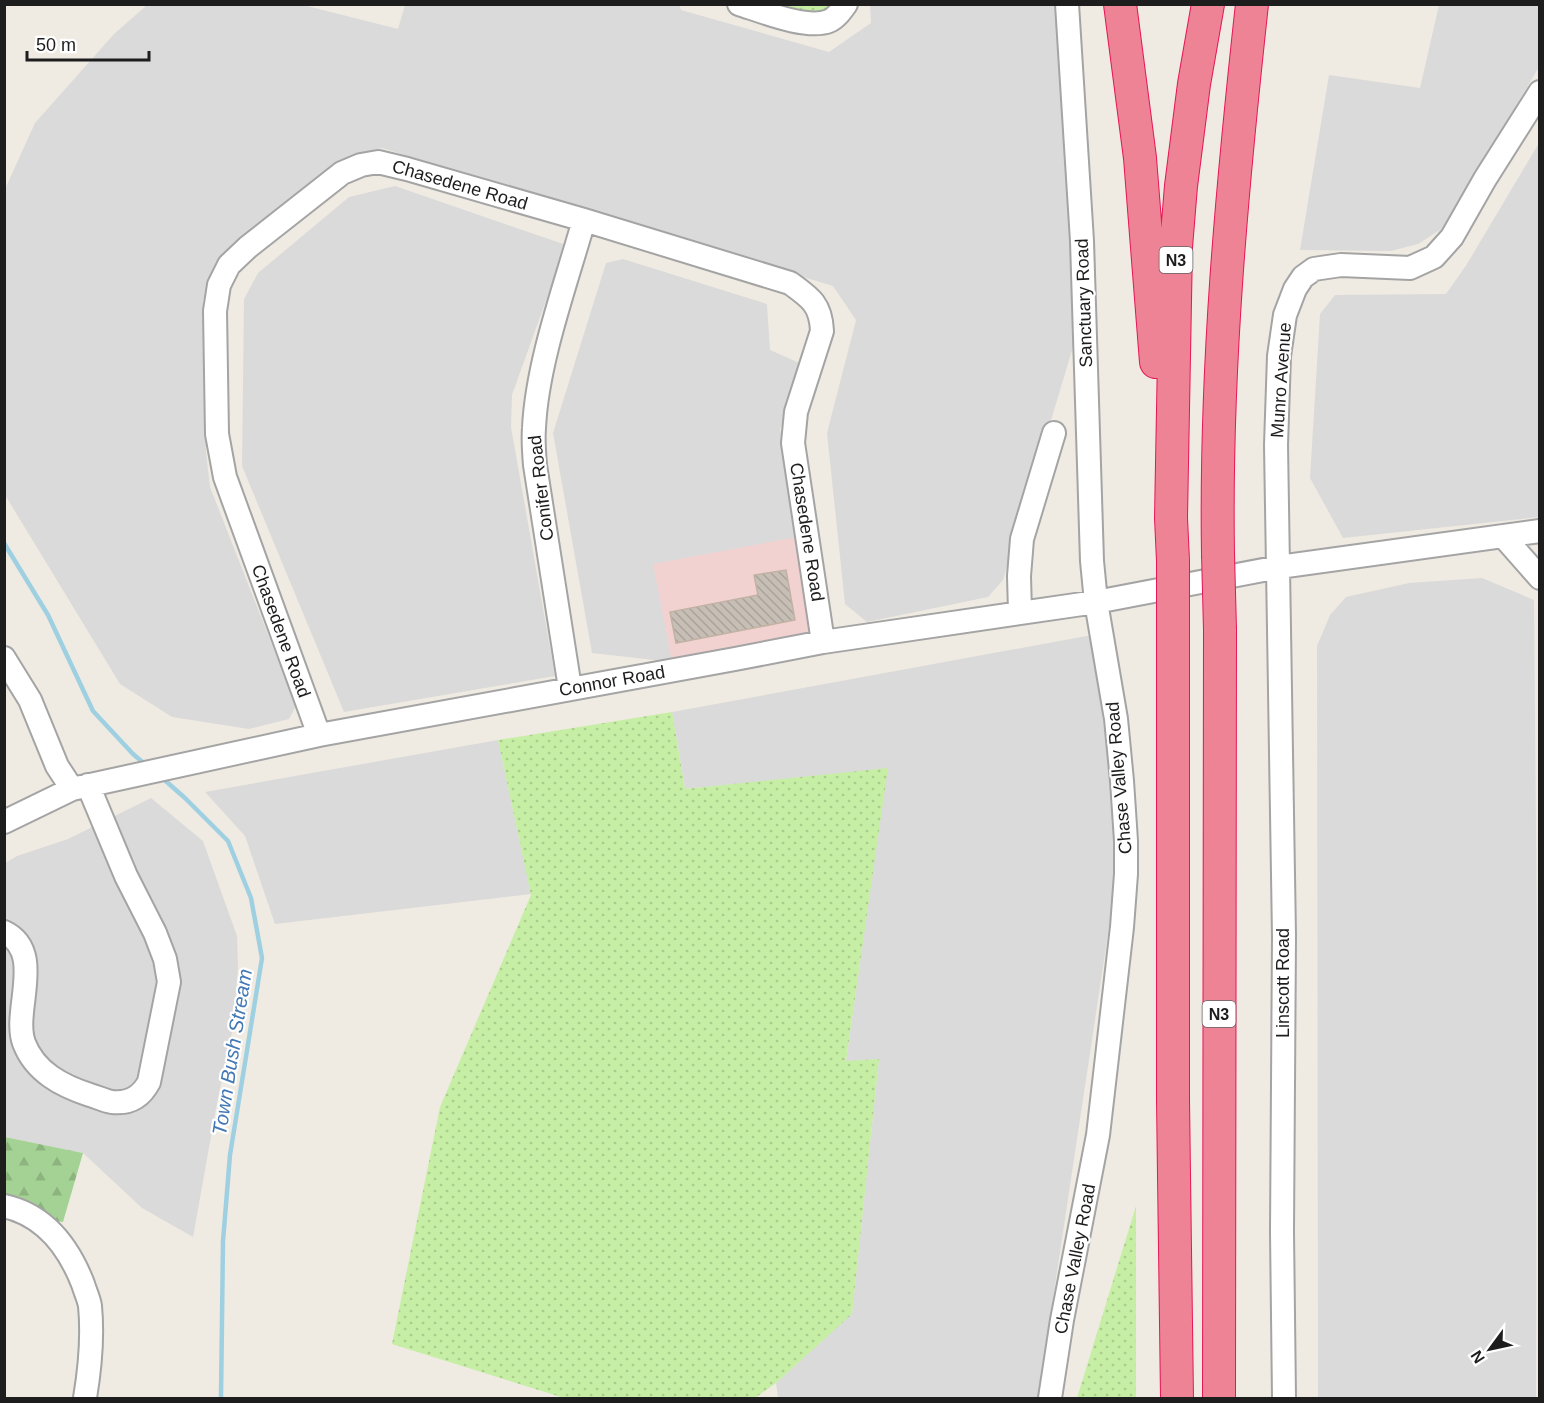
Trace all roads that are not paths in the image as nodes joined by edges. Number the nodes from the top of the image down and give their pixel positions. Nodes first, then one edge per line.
1 (739, 4) edge
2 (846, 4) edge
3 (1067, 4) edge
4 (1119, 4) edge
5 (1208, 4) edge
6 (1252, 4) edge
7 (1273, 4) edge
8 (1539, 92) edge
9 (1239, 126) junction
10 (584, 220) junction
11 (1054, 433) dead end
12 (1171, 518) junction
13 (1539, 531) edge
14 (1503, 536) junction
15 (1279, 567) junction
16 (1539, 578) edge
17 (1096, 602) junction
18 (1020, 612) junction
19 (823, 642) junction
20 (4, 658) edge
21 (570, 688) junction
22 (320, 735) junction
23 (80, 787) junction
24 (4, 822) edge
25 (4, 932) edge
26 (14, 1041) edge
27 (4, 1206) edge
28 (85, 1398) edge
29 (1050, 1398) edge
30 (1177, 1398) edge
31 (1219, 1398) edge
32 (1284, 1398) edge

1 - 2 street
3 - 17 street, Sanctuary Road
4 - 12 highway
5 - 12 highway, N3
6 - 9 highway, N3
7 - 9 highway
8 - 15 street, Munro Avenue
9 - 31 highway, N3, bridge
10 - 19 street, Chasedene Road
10 - 21 street, Conifer Road
10 - 22 street, Chasedene Road
11 - 18 street
12 - 30 highway, N3, bridge
13 - 14 street
14 - 15 street
14 - 16 street
15 - 17 street
15 - 32 street, Linscott Road
17 - 18 street, Connor Road
17 - 29 street, Chase Valley Road
18 - 19 street, Connor Road
19 - 21 street, Connor Road
20 - 23 street
21 - 22 street, Connor Road
22 - 23 street, Connor Road
23 - 24 street, Connor Road
23 - 26 street
25 - 26 street
27 - 28 street

